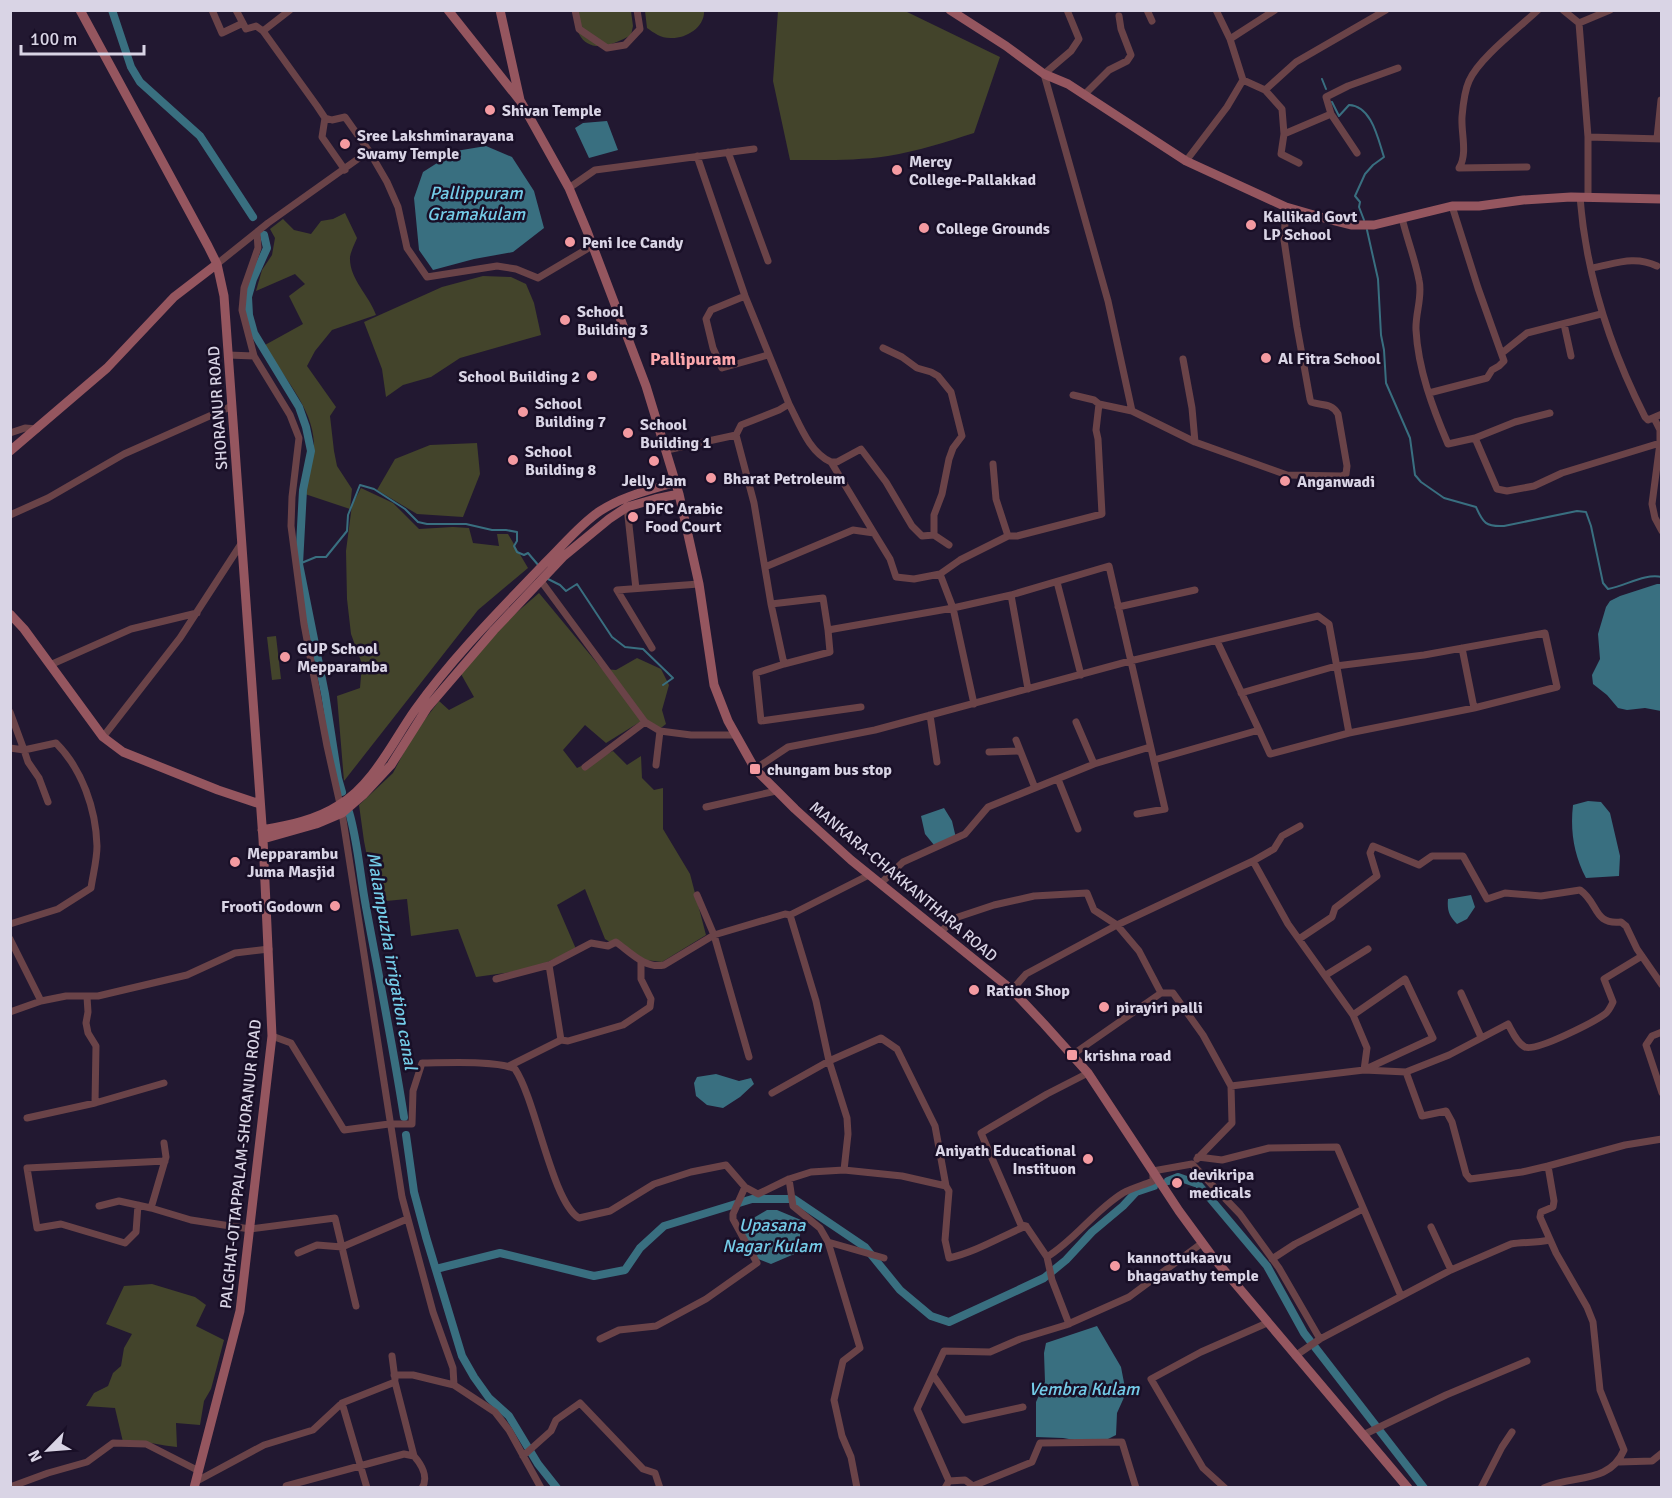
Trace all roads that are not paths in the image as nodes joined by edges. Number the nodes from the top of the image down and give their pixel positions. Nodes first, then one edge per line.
1 (80, 10) edge
2 (212, 10) edge
3 (236, 10) edge
4 (290, 10) edge
5 (448, 10) edge
6 (500, 10) edge
7 (575, 10) edge
8 (637, 10) edge
9 (950, 10) edge
10 (1067, 10) edge
11 (1147, 10) edge
12 (1216, 10) edge
13 (1275, 10) edge
14 (1386, 10) edge
15 (1538, 10) edge
16 (1563, 10) edge
17 (1610, 10) edge
18 (1119, 16) dead end
19 (1152, 21) dead end
20 (243, 23) junction
21 (1579, 23) junction
22 (263, 31) junction
23 (1230, 39) junction
24 (1398, 68) dead end
25 (1044, 74) junction
26 (1244, 80) junction
27 (1265, 90) junction
28 (1084, 94) junction
29 (1661, 100) edge
30 (521, 102) junction
31 (1331, 114) junction
32 (325, 118) junction
33 (1284, 134) junction
34 (1588, 136) junction
35 (1660, 138) edge
36 (754, 148) dead end
37 (369, 151) junction
38 (728, 152) junction
39 (1357, 153) dead end
40 (697, 156) junction
41 (1186, 161) junction
42 (1299, 163) dead end
43 (1527, 167) dead end
44 (345, 170) junction
45 (569, 188) junction
46 (1584, 197) junction
47 (1662, 199) edge
48 (1452, 206) junction
49 (1286, 207) junction
50 (1402, 218) junction
51 (256, 233) junction
52 (592, 246) junction
53 (768, 261) dead end
54 (217, 264) junction
55 (1657, 266) dead end
56 (1591, 268) junction
57 (745, 296) junction
58 (1601, 314) junction
59 (1564, 324) junction
60 (883, 348) dead end
61 (1502, 353) junction
62 (228, 355) junction
63 (768, 355) junction
64 (254, 356) junction
65 (1571, 356) dead end
66 (1183, 359) dead end
67 (1429, 393) junction
68 (1073, 395) dead end
69 (789, 404) junction
70 (1100, 404) junction
71 (232, 406) junction
72 (1132, 411) junction
73 (1550, 413) dead end
74 (1658, 416) edge
75 (37, 429) junction
76 (10, 434) edge
77 (736, 435) junction
78 (1474, 438) junction
79 (1195, 442) junction
80 (1660, 443) edge
81 (667, 450) junction
82 (10, 451) edge
83 (831, 462) junction
84 (993, 465) dead end
85 (676, 482) junction
86 (679, 494) junction
87 (627, 507) junction
88 (10, 515) edge
89 (1661, 529) edge
90 (874, 533) junction
91 (934, 535) junction
92 (1008, 536) junction
93 (242, 543) junction
94 (949, 545) dead end
95 (765, 567) junction
96 (940, 574) junction
97 (541, 580) junction
98 (1057, 582) junction
99 (699, 584) junction
100 (636, 589) junction
101 (1195, 590) dead end
102 (1011, 595) junction
103 (771, 604) junction
104 (953, 608) junction
105 (1118, 608) junction
106 (196, 612) junction
107 (10, 614) edge
108 (828, 630) junction
109 (1217, 641) junction
110 (652, 648) dead end
111 (1462, 648) junction
112 (1130, 661) junction
113 (784, 664) junction
114 (50, 665) junction
115 (1336, 666) junction
116 (1081, 675) junction
117 (1028, 689) junction
118 (1241, 693) junction
119 (974, 704) junction
120 (861, 707) dead end
121 (1474, 708) junction
122 (10, 712) edge
123 (930, 715) junction
124 (645, 722) junction
125 (1076, 722) dead end
126 (1259, 730) junction
127 (660, 731) junction
128 (1349, 734) junction
129 (736, 735) junction
130 (104, 737) junction
131 (1016, 740) dead end
132 (1150, 747) junction
133 (10, 748) edge
134 (24, 750) junction
135 (1020, 751) junction
136 (989, 752) dead end
137 (1154, 760) junction
138 (937, 762) dead end
139 (656, 765) dead end
140 (1094, 765) junction
141 (585, 767) dead end
142 (755, 769) junction
143 (1058, 779) junction
144 (1035, 788) junction
145 (776, 791) junction
146 (48, 802) dead end
147 (260, 804) junction
148 (706, 807) dead end
149 (341, 809) junction
150 (1137, 814) dead end
151 (1300, 826) dead end
152 (1078, 829) dead end
153 (262, 835) junction
154 (1253, 861) junction
155 (869, 875) junction
156 (880, 884) junction
157 (697, 895) dead end
158 (790, 915) junction
159 (10, 924) edge
160 (1117, 925) junction
161 (940, 932) junction
162 (714, 935) junction
163 (11, 938) edge
164 (1299, 939) junction
165 (269, 949) junction
166 (1368, 949) dead end
167 (1642, 956) junction
168 (641, 961) junction
169 (549, 964) junction
170 (1326, 975) junction
171 (496, 979) dead end
172 (1662, 985) edge
173 (1012, 990) junction
174 (1161, 993) junction
175 (1461, 993) dead end
176 (87, 997) junction
177 (41, 1001) junction
178 (10, 1012) edge
179 (1353, 1015) junction
180 (1662, 1032) edge
181 (272, 1036) junction
182 (1481, 1037) junction
183 (561, 1040) junction
184 (1072, 1055) junction
185 (748, 1057) dead end
186 (829, 1061) junction
187 (509, 1066) junction
188 (1364, 1070) junction
189 (1406, 1072) junction
190 (1088, 1073) junction
191 (164, 1083) dead end
192 (1660, 1083) edge
193 (1231, 1086) junction
194 (772, 1093) dead end
195 (1662, 1094) edge
196 (95, 1103) junction
197 (27, 1118) dead end
198 (389, 1124) junction
199 (1662, 1139) edge
200 (164, 1143) dead end
201 (1198, 1157) junction
202 (165, 1161) junction
203 (1192, 1164) junction
204 (1548, 1166) junction
205 (844, 1170) junction
206 (1153, 1171) junction
207 (789, 1179) junction
208 (946, 1186) junction
209 (745, 1187) junction
210 (138, 1205) junction
211 (99, 1206) dead end
212 (151, 1208) junction
213 (1363, 1209) junction
214 (407, 1219) junction
215 (1026, 1226) junction
216 (1431, 1227) dead end
217 (250, 1229) junction
218 (1550, 1240) junction
219 (828, 1242) junction
220 (1202, 1243) junction
221 (342, 1247) junction
222 (298, 1253) dead end
223 (1047, 1257) junction
224 (884, 1258) dead end
225 (1272, 1259) junction
226 (1450, 1270) junction
227 (1401, 1296) junction
228 (356, 1306) dead end
229 (1267, 1323) junction
230 (1069, 1324) junction
231 (600, 1339) dead end
232 (1318, 1340) junction
233 (392, 1356) dead end
234 (1295, 1356) junction
235 (1527, 1361) dead end
236 (933, 1374) junction
237 (395, 1378) junction
238 (454, 1385) junction
239 (342, 1403) junction
240 (1023, 1407) dead end
241 (1512, 1432) dead end
242 (1363, 1435) junction
243 (1662, 1453) edge
244 (414, 1456) junction
245 (523, 1456) junction
246 (1619, 1462) junction
247 (361, 1465) junction
248 (1584, 1479) junction
249 (197, 1480) edge
250 (947, 1484) edge
251 (10, 1487) edge
252 (286, 1488) edge
253 (367, 1488) edge
254 (422, 1488) edge
255 (542, 1488) edge
256 (660, 1488) edge
257 (857, 1488) edge
258 (1136, 1488) edge
259 (1225, 1488) edge
260 (1408, 1488) edge
261 (1481, 1488) edge
262 (1544, 1488) edge
263 (1587, 1488) edge

1 - 54 main road, SHORANUR ROAD
2 - 20 street
3 - 20 street
4 - 22 street
5 - 30 main road
6 - 30 main road
7 - 8 street
9 - 25 main road
10 - 25 street
11 - 19 street
12 - 23 street
13 - 23 street
14 - 27 street
15 - 43 street
16 - 21 street
17 - 21 street
18 - 28 street
20 - 22 street
21 - 34 street
22 - 32 street
23 - 26 street
24 - 31 street
25 - 28 main road
25 - 72 street
26 - 27 street
26 - 41 street
27 - 33 street
28 - 41 main road
29 - 35 street
30 - 45 main road, MANKARA-CHAKKANTHARA ROAD
31 - 33 street
31 - 39 street
32 - 37 street
32 - 44 street
33 - 42 street
34 - 35 street
34 - 46 street
36 - 38 street
37 - 44 street
37 - 52 street
38 - 40 street
38 - 53 street
40 - 45 street
40 - 57 street
41 - 49 main road
44 - 51 street
45 - 52 main road, MANKARA-CHAKKANTHARA ROAD
46 - 47 main road
46 - 48 main road
46 - 56 street
48 - 50 main road
48 - 61 street
49 - 50 main road
49 - 79 street
50 - 67 street
51 - 54 street
51 - 64 street
52 - 81 main road, MANKARA-CHAKKANTHARA ROAD
54 - 62 main road, SHORANUR ROAD
54 - 75 main road
55 - 56 street
56 - 58 street
57 - 63 street
57 - 63 street
58 - 59 street
58 - 74 street
59 - 61 street
59 - 65 street
60 - 91 street
61 - 67 street
62 - 64 street
62 - 71 main road, SHORANUR ROAD
63 - 69 street
64 - 149 street
66 - 79 street
67 - 78 street
68 - 70 street
69 - 77 street
69 - 83 street
70 - 72 street
70 - 92 street
71 - 88 street
71 - 93 main road, SHORANUR ROAD
72 - 79 street
73 - 78 street
74 - 80 street
75 - 76 street
75 - 82 main road
77 - 81 street
77 - 95 street
78 - 80 street
80 - 89 street
81 - 85 main road, MANKARA-CHAKKANTHARA ROAD
83 - 90 street
83 - 91 street
84 - 92 street
85 - 86 main road, MANKARA-CHAKKANTHARA ROAD
85 - 149 main road
86 - 87 main road
86 - 99 main road, MANKARA-CHAKKANTHARA ROAD
87 - 97 main road
87 - 100 street
90 - 95 street
90 - 96 street
91 - 94 street
92 - 96 street
93 - 106 street
93 - 147 main road, SHORANUR ROAD
95 - 103 street
96 - 104 street
97 - 124 street
97 - 149 main road
98 - 102 street
98 - 105 street
98 - 116 street
99 - 100 street
99 - 129 main road, MANKARA-CHAKKANTHARA ROAD
100 - 110 street
101 - 105 street
102 - 104 street
102 - 117 street
103 - 108 street
103 - 113 street
104 - 108 street
104 - 119 street
105 - 112 street
106 - 114 street
106 - 130 street
107 - 114 main road
108 - 113 street
109 - 112 street
109 - 115 street
109 - 118 street
111 - 115 street
111 - 121 street
111 - 121 street
112 - 116 street
112 - 132 street
113 - 120 street
114 - 130 main road
115 - 118 street
115 - 128 street
116 - 117 street
117 - 119 street
118 - 126 street
119 - 123 street
121 - 128 street
122 - 134 street
123 - 138 street
123 - 142 street
124 - 127 street
124 - 141 street
125 - 140 street
126 - 128 street
126 - 137 street
127 - 129 street
127 - 139 street
129 - 142 main road, MANKARA-CHAKKANTHARA ROAD
130 - 147 main road
131 - 135 street
132 - 137 street
132 - 140 street
133 - 134 street
134 - 146 street
134 - 159 street
135 - 136 street
135 - 144 street
137 - 150 street
140 - 143 street
142 - 145 main road, MANKARA-CHAKKANTHARA ROAD
143 - 144 street
143 - 152 street
144 - 156 street
145 - 148 street
145 - 155 main road, MANKARA-CHAKKANTHARA ROAD
147 - 153 main road, SHORANUR ROAD
149 - 153 main road
149 - 198 street
151 - 154 street
153 - 165 main road, PALGHAT-OTTAPPALAM-SHORANUR ROAD
154 - 160 street
154 - 164 street
155 - 156 main road, MANKARA-CHAKKANTHARA ROAD
155 - 158 street
156 - 161 main road, MANKARA-CHAKKANTHARA ROAD
157 - 162 street
158 - 162 street
158 - 186 street
160 - 161 street
160 - 173 street
160 - 174 street
161 - 173 main road, MANKARA-CHAKKANTHARA ROAD
162 - 168 street
162 - 185 street
163 - 177 street
164 - 167 street
164 - 170 street
165 - 176 street
165 - 181 main road, PALGHAT-OTTAPPALAM-SHORANUR ROAD
166 - 170 street
167 - 172 street
167 - 182 street
168 - 169 street
168 - 183 street
169 - 171 street
169 - 183 street
170 - 179 street
173 - 184 main road, MANKARA-CHAKKANTHARA ROAD
174 - 184 street
174 - 193 street
175 - 182 street
176 - 177 street
176 - 196 street
177 - 178 street
179 - 188 street
179 - 188 street
180 - 192 street
181 - 198 street
181 - 217 main road, PALGHAT-OTTAPPALAM-SHORANUR ROAD
182 - 189 street
183 - 187 street
184 - 190 main road, MANKARA-CHAKKANTHARA ROAD
186 - 194 street
186 - 205 street
186 - 208 street
187 - 198 street
187 - 209 street
188 - 189 street
188 - 193 street
189 - 204 street
190 - 206 main road, MANKARA-CHAKKANTHARA ROAD
190 - 215 street
191 - 196 street
192 - 195 street
193 - 201 street
196 - 197 street
198 - 214 street
199 - 204 street
200 - 202 street
201 - 203 street
201 - 213 street
202 - 210 street
202 - 212 street
203 - 206 street
203 - 225 street
204 - 218 street
205 - 207 street
205 - 208 street
206 - 220 main road, MANKARA-CHAKKANTHARA ROAD
206 - 223 street
207 - 209 street
207 - 219 street
208 - 215 street
209 - 231 street
210 - 211 street
210 - 212 street
212 - 217 street
213 - 225 street
213 - 227 street
214 - 221 street
214 - 238 street
215 - 223 street
216 - 226 street
217 - 221 street
217 - 249 main road, PALGHAT-OTTAPPALAM-SHORANUR ROAD
218 - 226 street
218 - 246 street
219 - 224 street
219 - 257 street
220 - 229 main road, MANKARA-CHAKKANTHARA ROAD
220 - 230 street
221 - 222 street
221 - 228 street
223 - 230 street
225 - 232 street
226 - 227 street
227 - 232 street
229 - 234 main road, MANKARA-CHAKKANTHARA ROAD
229 - 259 street
230 - 236 street
232 - 234 street
233 - 237 street
234 - 242 main road, MANKARA-CHAKKANTHARA ROAD
235 - 242 street
236 - 240 street
236 - 250 street
237 - 238 street
237 - 239 street
237 - 244 street
238 - 245 street
239 - 247 street
239 - 249 street
241 - 261 street
242 - 260 main road, MANKARA-CHAKKANTHARA ROAD
243 - 246 street
244 - 247 street
244 - 254 street
245 - 255 street
245 - 256 street
246 - 248 street
247 - 252 street
247 - 253 street
248 - 262 street
248 - 263 street
249 - 251 street
250 - 258 street

